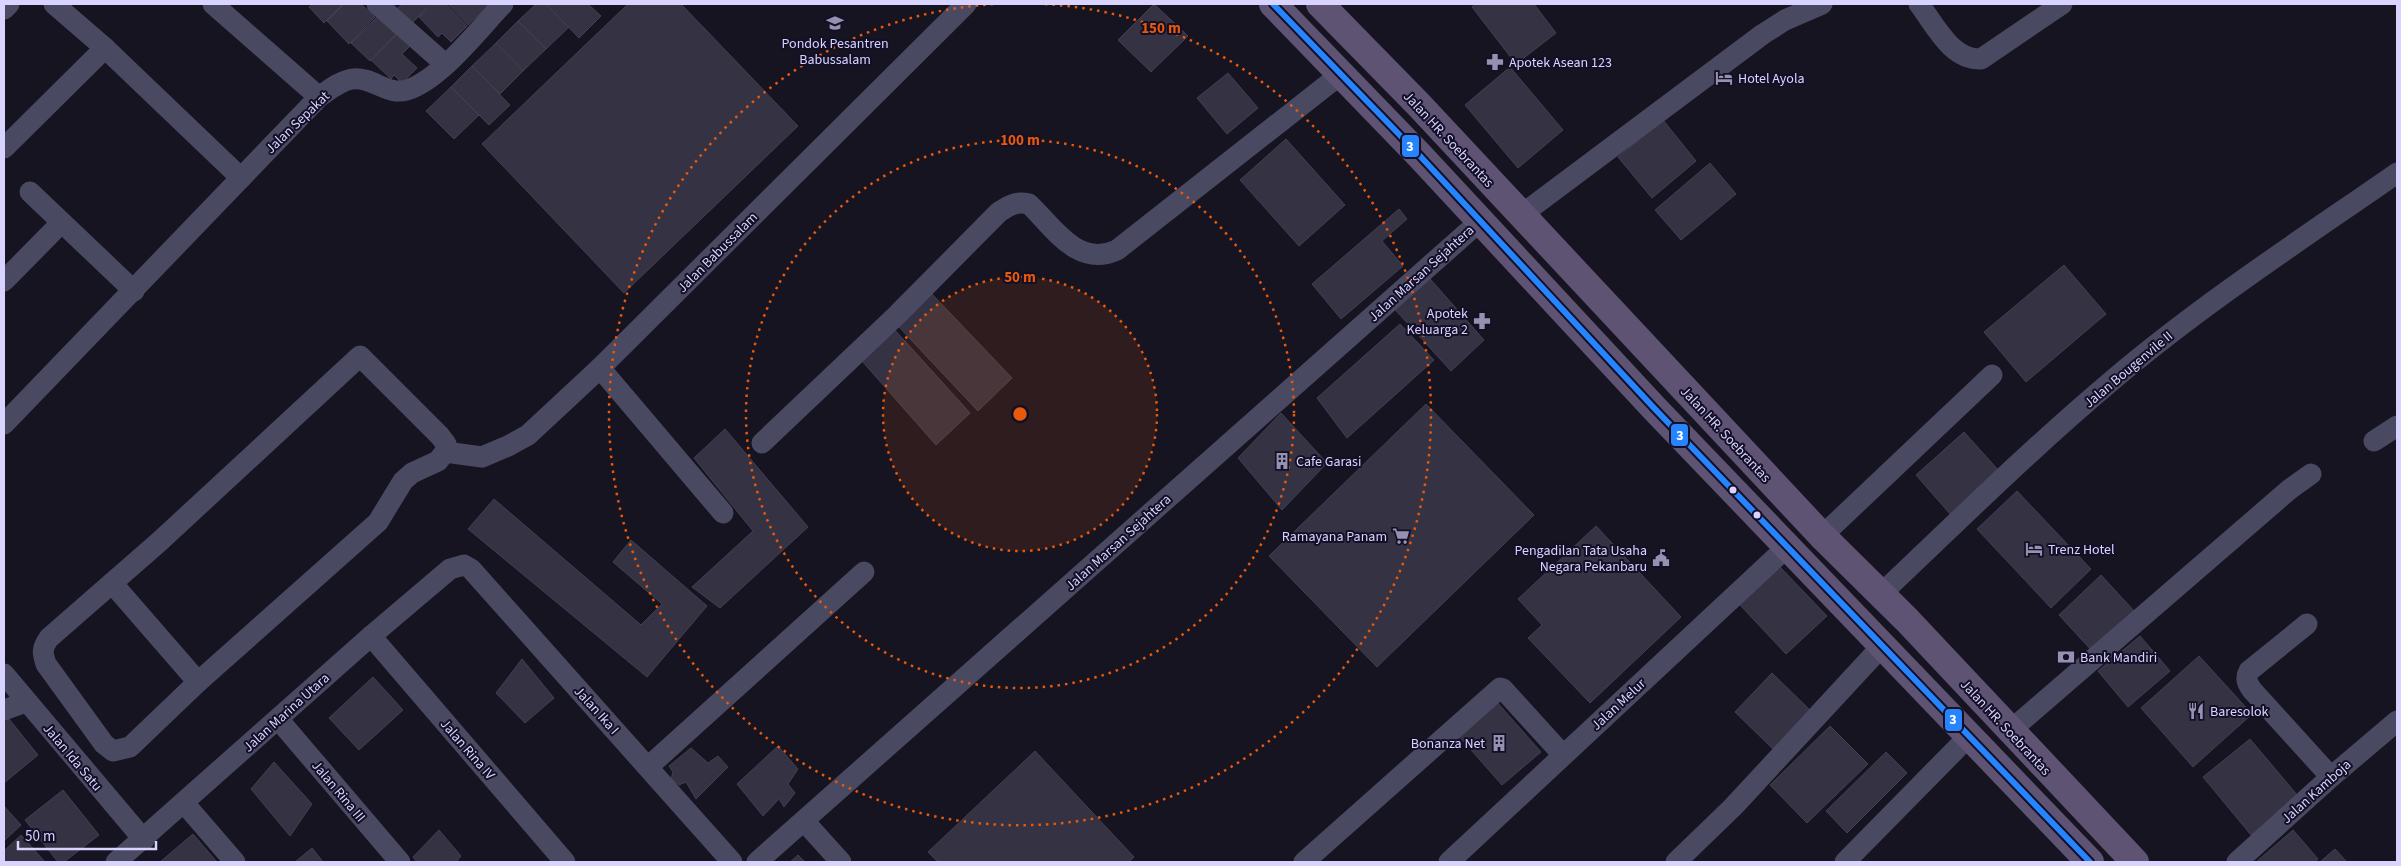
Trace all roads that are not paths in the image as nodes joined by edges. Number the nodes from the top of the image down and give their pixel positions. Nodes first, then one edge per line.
1 (9, 4) edge
2 (54, 4) edge
3 (213, 4) edge
4 (377, 4) edge
5 (503, 4) edge
6 (966, 4) edge
7 (1273, 4) edge
8 (1320, 4) edge
9 (1822, 4) edge
10 (1919, 4) edge
11 (2062, 4) edge
12 (4, 9) edge
13 (105, 48) junction
14 (445, 64) junction
15 (1341, 74) junction
16 (319, 97) junction
17 (4, 148) edge
18 (2397, 175) edge
19 (242, 178) junction
20 (30, 192) dead end
21 (1521, 215) junction
22 (1479, 222) junction
23 (61, 223) junction
24 (4, 281) edge
25 (134, 291) junction
26 (600, 368) junction
27 (1992, 375) dead end
28 (4, 424) edge
29 (2397, 426) edge
30 (2374, 441) dead end
31 (762, 443) dead end
32 (445, 452) junction
33 (2311, 474) dead end
34 (723, 513) dead end
35 (1822, 536) junction
36 (1787, 547) junction
37 (459, 565) joint
38 (864, 572) dead end
39 (112, 583) junction
40 (1881, 594) junction
41 (2307, 624) dead end
42 (371, 636) junction
43 (1883, 645) junction
44 (4, 674) edge
45 (198, 682) junction
46 (26, 702) junction
47 (4, 710) edge
48 (278, 719) junction
49 (2397, 721) edge
50 (2011, 730) junction
51 (1970, 735) junction
52 (1563, 755) junction
53 (648, 767) junction
54 (2331, 777) junction
55 (184, 802) junction
56 (804, 821) junction
57 (144, 840) junction
58 (116, 862) edge
59 (235, 862) edge
60 (400, 862) edge
61 (565, 862) edge
62 (732, 862) edge
63 (757, 862) edge
64 (841, 862) edge
65 (1304, 862) edge
66 (1449, 862) edge
67 (1676, 862) edge
68 (1845, 862) edge
69 (2090, 862) edge
70 (2135, 862) edge
71 (2237, 862) edge

1 - 12 street
2 - 13 street
3 - 16 street
4 - 14 street
5 - 14 street, Jalan Sepakat
6 - 26 street, Jalan Babussalam
7 - 15 main road
8 - 21 main road, Jalan HR. Soebrantas
9 - 21 street
10 - 11 street
13 - 17 street
13 - 19 street
14 - 16 street, Jalan Sepakat
15 - 22 main road
15 - 31 street
16 - 19 street, Jalan Sepakat
18 - 40 street, Jalan Bougenvile II
19 - 25 street, Jalan Sepakat
20 - 23 street
21 - 35 main road, Jalan HR. Soebrantas
22 - 36 main road
22 - 56 street, Jalan Marsan Sejahtera
23 - 24 street
23 - 25 street
25 - 28 street, Jalan Sepakat
26 - 32 street, Jalan Babussalam
26 - 34 street
27 - 35 street
29 - 30 street
32 - 39 street
32 - 45 street
33 - 50 street
35 - 40 main road, Jalan HR. Soebrantas
36 - 43 main road
36 - 52 street, Jalan Melur
37 - 42 street, Jalan Marina Utara
37 - 53 street, Jalan Ika I
38 - 53 street
39 - 45 street
39 - 45 street
40 - 50 main road, Jalan HR. Soebrantas
41 - 54 street
42 - 48 street, Jalan Marina Utara
42 - 61 street, Jalan Rina IV
43 - 51 main road
43 - 67 street
44 - 46 street, Jalan Ida Satu
46 - 47 street
46 - 57 street, Jalan Ida Satu
48 - 55 street, Jalan Marina Utara
48 - 60 street, Jalan Rina III
49 - 54 street, Jalan Kamboja
50 - 70 main road, Jalan HR. Soebrantas
51 - 68 street
51 - 69 main road
52 - 65 street
52 - 66 street, Jalan Melur
53 - 62 street, Jalan Ika I
54 - 71 street, Jalan Kamboja
55 - 57 street, Jalan Marina Utara
55 - 59 street
56 - 63 street, Jalan Marsan Sejahtera
56 - 64 street
57 - 58 street, Jalan Marina Utara

